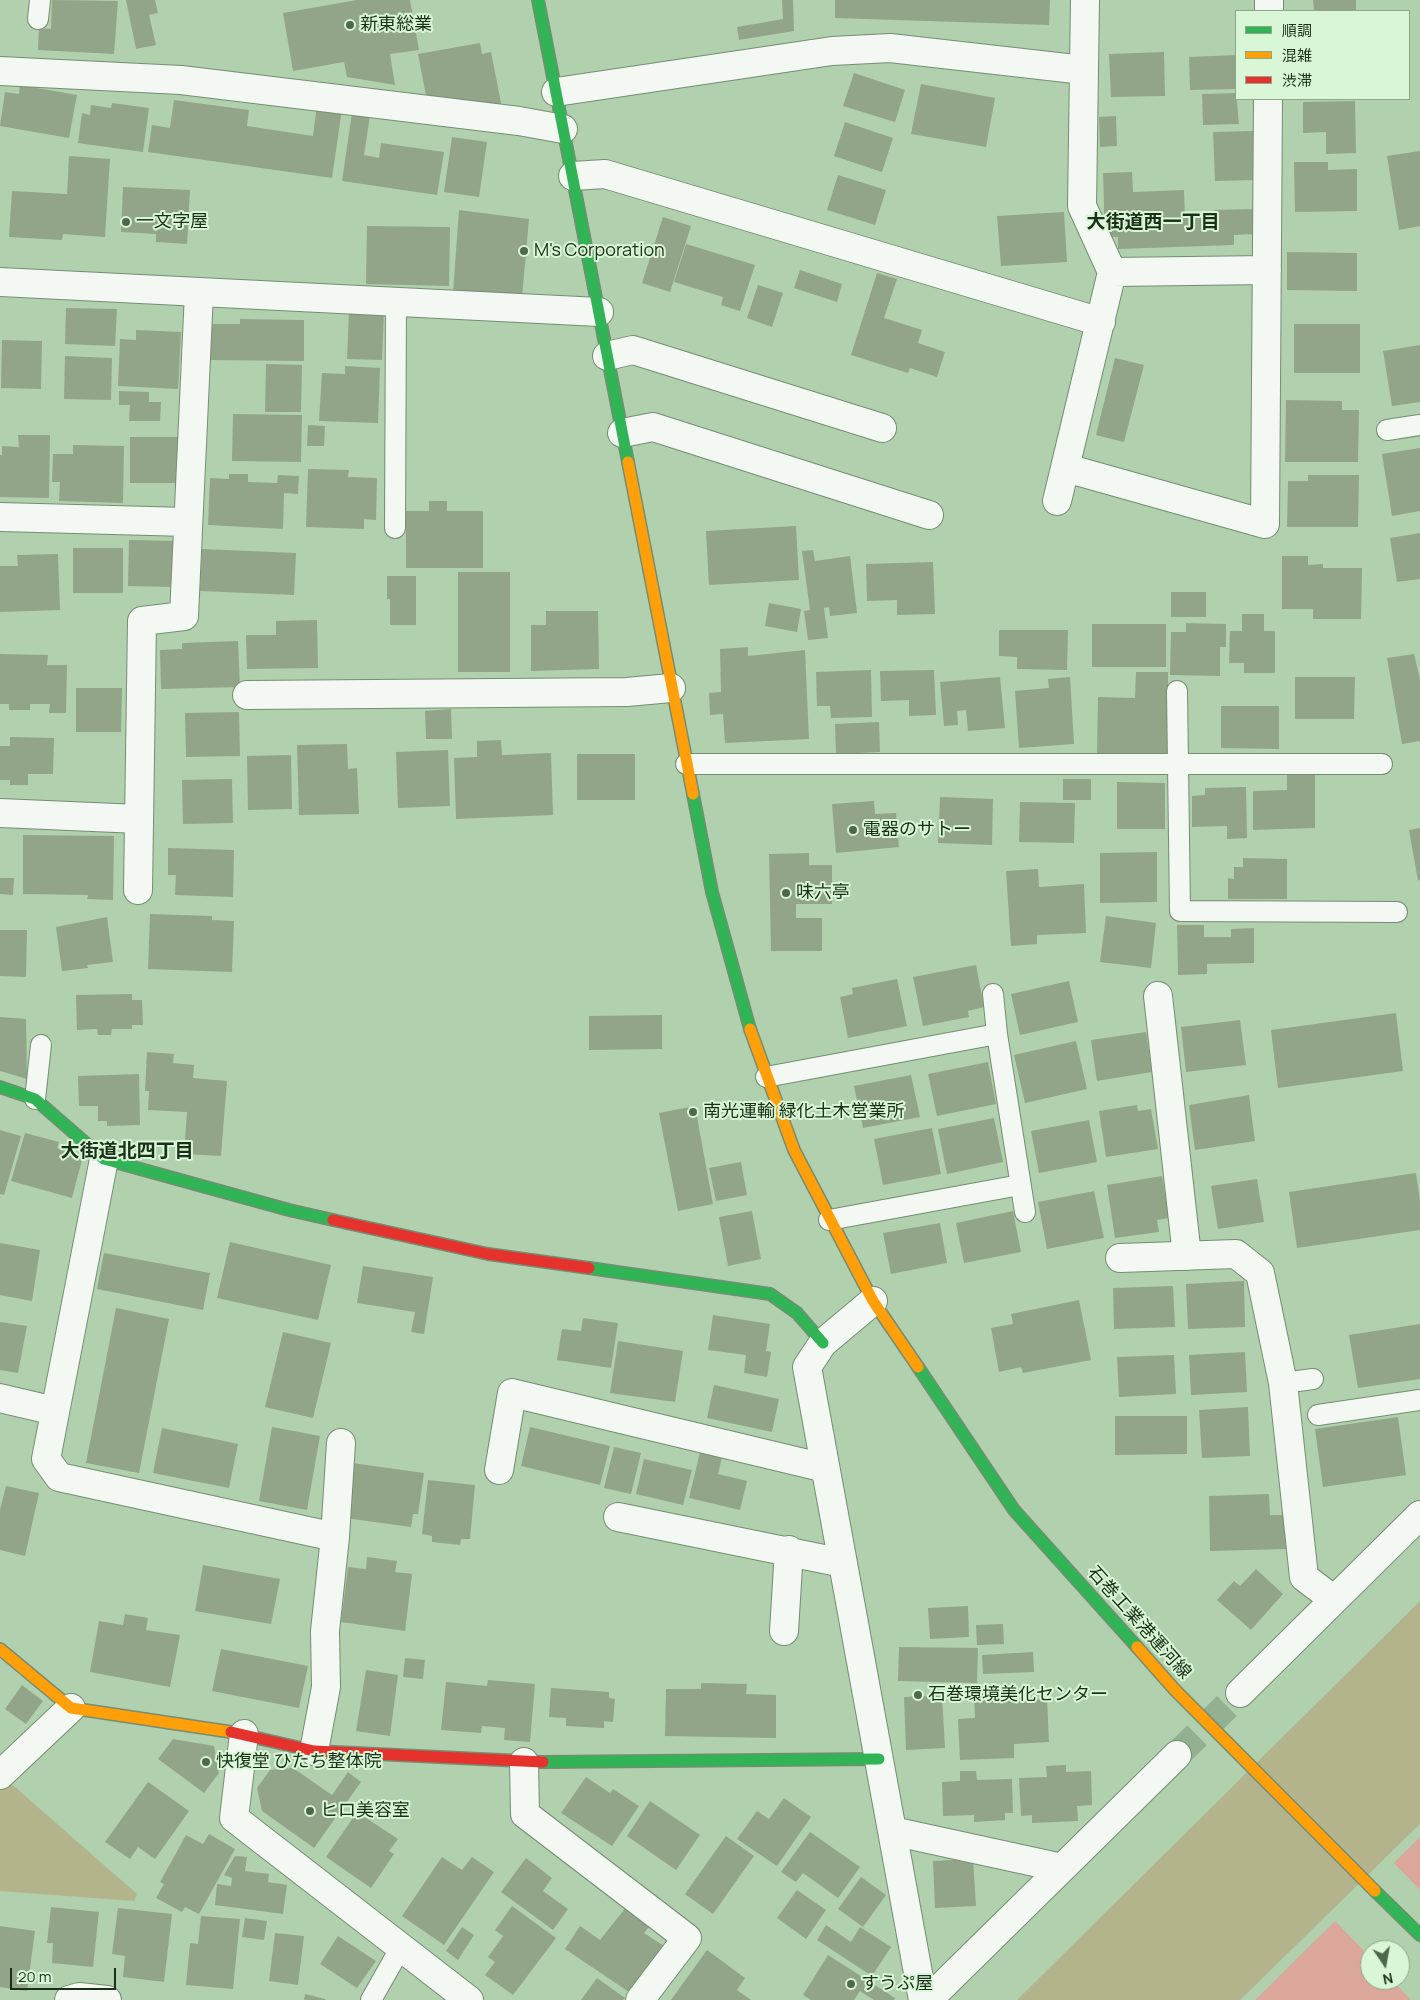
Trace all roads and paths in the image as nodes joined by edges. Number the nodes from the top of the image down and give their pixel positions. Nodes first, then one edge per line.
1 (538, 0) edge
2 (1085, 0) edge
3 (1084, 70) junction
4 (0, 71) edge
5 (556, 92) junction
6 (1268, 100) edge
7 (563, 129) junction
8 (573, 176) junction
9 (1267, 270) junction
10 (1112, 272) junction
11 (0, 282) edge
12 (199, 293) junction
13 (396, 304) junction
14 (599, 312) junction
15 (1101, 322) junction
16 (607, 356) junction
17 (1420, 425) edge
18 (882, 428) dead end
19 (1387, 430) dead end
20 (622, 434) junction
21 (1066, 468) junction
22 (1057, 501) dead end
23 (929, 515) dead end
24 (0, 516) edge
25 (188, 522) junction
26 (394, 528) dead end
27 (671, 688) junction
28 (1177, 691) dead end
29 (247, 695) dead end
30 (686, 764) junction
31 (1177, 764) junction
32 (1382, 764) dead end
33 (0, 813) edge
34 (139, 818) junction
35 (138, 890) dead end
36 (1397, 912) dead end
37 (993, 994) dead end
38 (1158, 996) dead end
39 (997, 1034) junction
40 (41, 1045) dead end
41 (766, 1077) junction
42 (0, 1087) edge
43 (35, 1099) junction
44 (104, 1159) junction
45 (1020, 1185) junction
46 (1025, 1212) dead end
47 (829, 1220) junction
48 (1187, 1256) junction
49 (1120, 1258) dead end
50 (873, 1301) junction
51 (824, 1343) junction
52 (1313, 1378) dead end
53 (1283, 1383) junction
54 (0, 1398) edge
55 (1420, 1400) edge
56 (55, 1411) junction
57 (1318, 1415) dead end
58 (341, 1443) dead end
59 (825, 1468) junction
60 (499, 1470) dead end
61 (1420, 1515) edge
62 (618, 1517) dead end
63 (335, 1537) junction
64 (789, 1550) junction
65 (843, 1563) junction
66 (1334, 1600) junction
67 (784, 1631) dead end
68 (0, 1649) edge
69 (1240, 1693) tunnel mouth
70 (71, 1708) junction
71 (244, 1734) junction
72 (314, 1751) junction
73 (1177, 1755) tunnel mouth
74 (879, 1759) junction
75 (524, 1762) junction
76 (0, 1775) edge
77 (892, 1831) junction
78 (1062, 1868) junction
79 (1420, 1935) edge
80 (401, 1947) junction
81 (69, 2000) edge
82 (107, 2000) edge
83 (371, 2000) edge
84 (469, 2000) edge
85 (640, 2000) edge
86 (922, 2000) edge
87 (928, 2000) edge

1 - 5 street, 石巻工業港運河線
2 - 3 street
3 - 5 street
3 - 10 street
4 - 7 street
5 - 7 street, 石巻工業港運河線
6 - 9 street
7 - 8 street, 石巻工業港運河線
8 - 14 street, 石巻工業港運河線
8 - 15 street
9 - 10 street
9 - 21 street
10 - 15 street
11 - 12 street
12 - 13 street
12 - 25 street
13 - 14 street
13 - 26 lane
14 - 16 street, 石巻工業港運河線
15 - 21 street
16 - 18 street
16 - 20 street, 石巻工業港運河線
17 - 19 lane
20 - 23 street
20 - 27 street, 石巻工業港運河線
21 - 22 street
24 - 25 street
25 - 34 street
27 - 29 street
27 - 30 street, 石巻工業港運河線
28 - 31 lane
30 - 31 lane
30 - 41 street, 石巻工業港運河線
31 - 32 lane
31 - 36 lane
33 - 34 street
34 - 35 street
37 - 39 lane
38 - 48 street
39 - 41 lane
39 - 45 lane
40 - 43 lane
41 - 47 street, 石巻工業港運河線
42 - 43 street
43 - 44 street
44 - 51 street
44 - 56 street
45 - 46 lane
45 - 47 lane
47 - 50 street, 石巻工業港運河線
48 - 49 street
48 - 53 street
50 - 51 street
50 - 79 street, 石巻工業港運河線
51 - 59 street
52 - 53 lane
53 - 66 street
54 - 56 street
55 - 57 lane
56 - 63 street
58 - 63 street
59 - 60 street
59 - 65 street
61 - 66 street
62 - 64 street
63 - 72 street
64 - 65 street
64 - 67 street
65 - 74 street
66 - 69 street
68 - 70 street
70 - 71 street
70 - 76 street
71 - 72 street
71 - 80 street
72 - 75 street
73 - 78 street
74 - 75 street
74 - 77 street
75 - 85 street
77 - 78 street
77 - 86 street
78 - 87 street
80 - 83 lane
80 - 84 street
81 - 82 street

